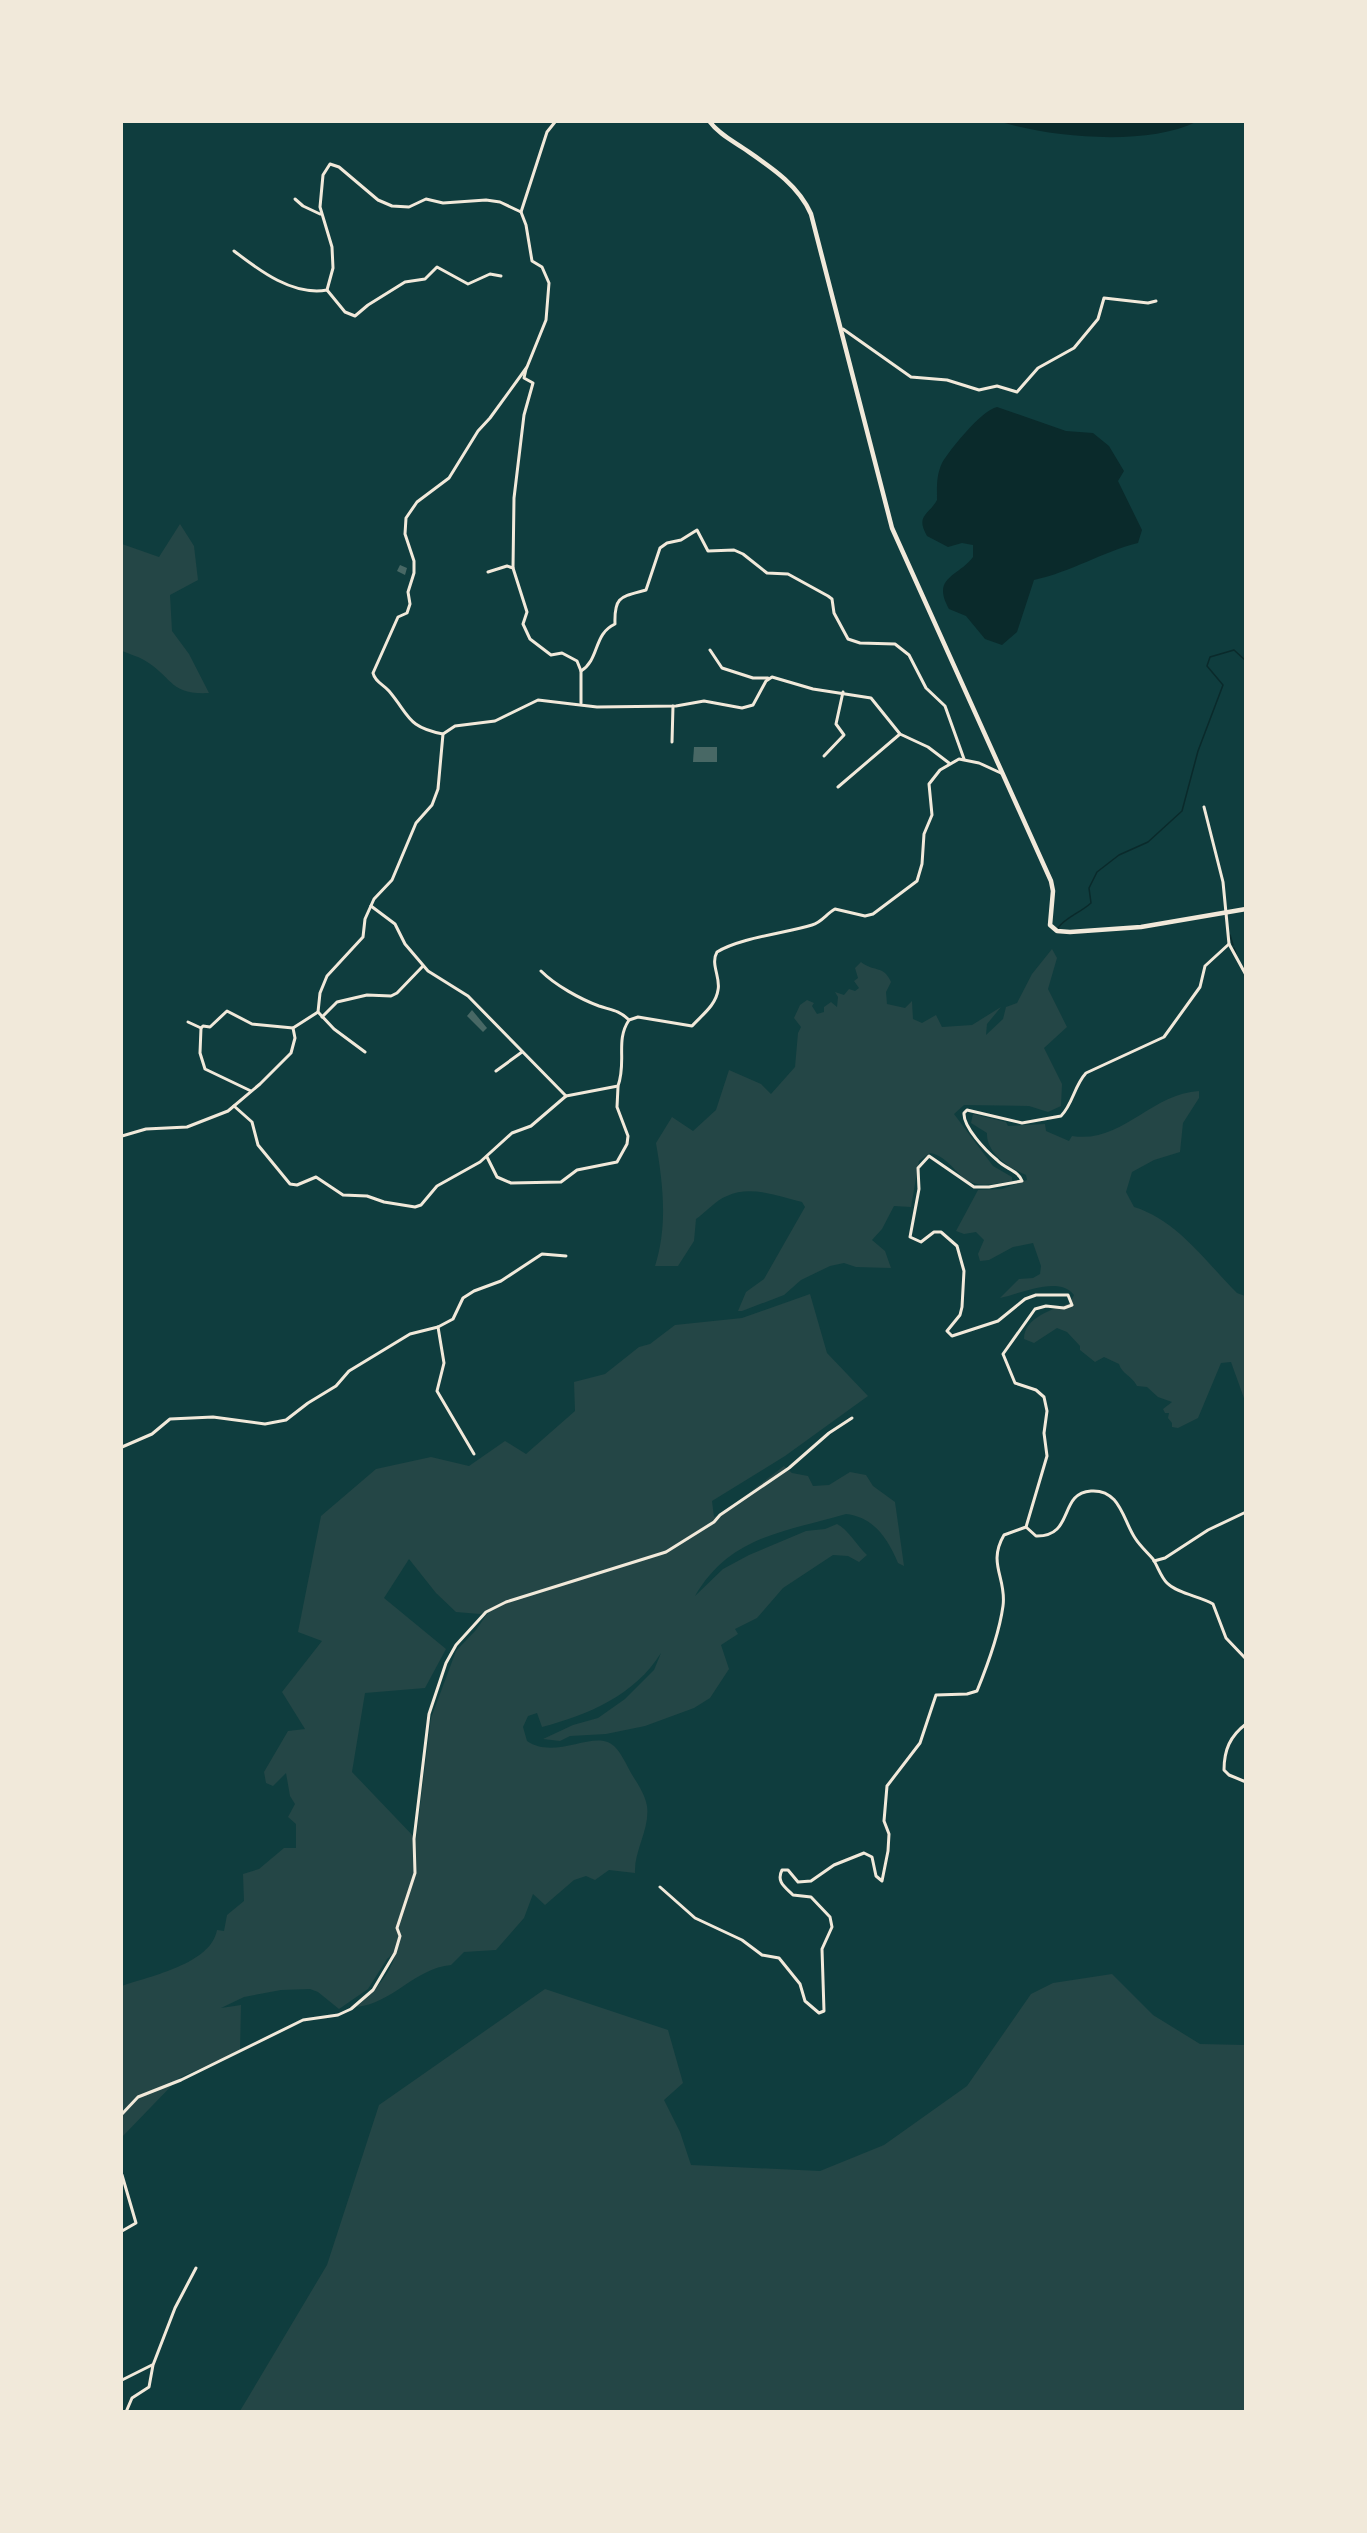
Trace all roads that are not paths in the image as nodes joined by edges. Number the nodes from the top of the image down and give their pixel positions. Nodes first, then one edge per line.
1 (555, 122) edge
2 (710, 122) edge
3 (295, 199) dead end
4 (521, 212) junction
5 (320, 214) junction
6 (234, 251) dead end
7 (501, 276) dead end
8 (327, 290) junction
9 (1156, 301) dead end
10 (843, 329) junction
11 (527, 367) junction
12 (513, 568) junction
13 (488, 572) dead end
14 (710, 650) dead end
15 (580, 671) junction
16 (768, 678) junction
17 (843, 692) junction
18 (581, 703) junction
19 (673, 706) junction
20 (900, 734) junction
21 (443, 735) junction
22 (672, 742) dead end
23 (824, 756) dead end
24 (964, 760) junction
25 (949, 763) junction
26 (1004, 774) junction
27 (838, 786) dead end
28 (1203, 807) dead end
29 (371, 906) junction
30 (1245, 909) edge
31 (1226, 913) junction
32 (1229, 944) junction
33 (423, 966) junction
34 (1243, 969) edge
35 (541, 971) dead end
36 (1245, 975) edge
37 (318, 1012) junction
38 (322, 1017) junction
39 (629, 1020) junction
40 (188, 1022) dead end
41 (201, 1028) junction
42 (293, 1028) junction
43 (365, 1052) dead end
44 (522, 1052) junction
45 (496, 1071) dead end
46 (618, 1086) junction
47 (251, 1090) junction
48 (566, 1096) junction
49 (233, 1106) junction
50 (122, 1136) edge
51 (487, 1157) junction
52 (566, 1256) dead end
53 (438, 1327) junction
54 (852, 1418) dead end
55 (122, 1447) edge
56 (474, 1454) dead end
57 (1245, 1512) edge
58 (1026, 1527) junction
59 (1154, 1561) junction
60 (1245, 1659) edge
61 (1245, 1724) edge
62 (1245, 1782) edge
63 (660, 1887) dead end
64 (122, 2114) edge
65 (122, 2175) edge
66 (122, 2231) edge
67 (196, 2268) dead end
68 (153, 2365) junction
69 (122, 2380) edge
70 (126, 2412) edge

1 - 4 street
2 - 10 main road
3 - 5 street
4 - 5 street
4 - 11 street
5 - 8 street
6 - 8 street
7 - 8 street
9 - 10 street
10 - 26 main road
11 - 12 street
11 - 21 street
12 - 13 street
12 - 15 street
14 - 16 street
15 - 18 street
15 - 24 street
16 - 17 street
16 - 19 street
17 - 20 street
17 - 23 street
18 - 19 street
18 - 21 street
19 - 22 street
20 - 25 street
20 - 27 street
21 - 29 street
24 - 25 street
24 - 26 street
25 - 39 street
26 - 31 main road
28 - 31 street
29 - 33 street
29 - 37 street
30 - 31 main road
31 - 32 street
32 - 34 street
32 - 58 street
33 - 38 street
33 - 44 street
34 - 36 street
35 - 39 street
37 - 38 street
37 - 42 street
38 - 43 street
39 - 46 street
40 - 41 street
41 - 42 street
41 - 47 street
42 - 47 street
44 - 45 street
44 - 48 street
46 - 48 street
46 - 51 street
47 - 49 street
48 - 51 street
49 - 50 street
49 - 51 street
52 - 53 street
53 - 55 street
53 - 56 street
54 - 64 street
57 - 59 street
58 - 59 street
58 - 63 street
59 - 60 street
61 - 62 street
65 - 66 street
67 - 68 street
68 - 69 street
68 - 70 street

